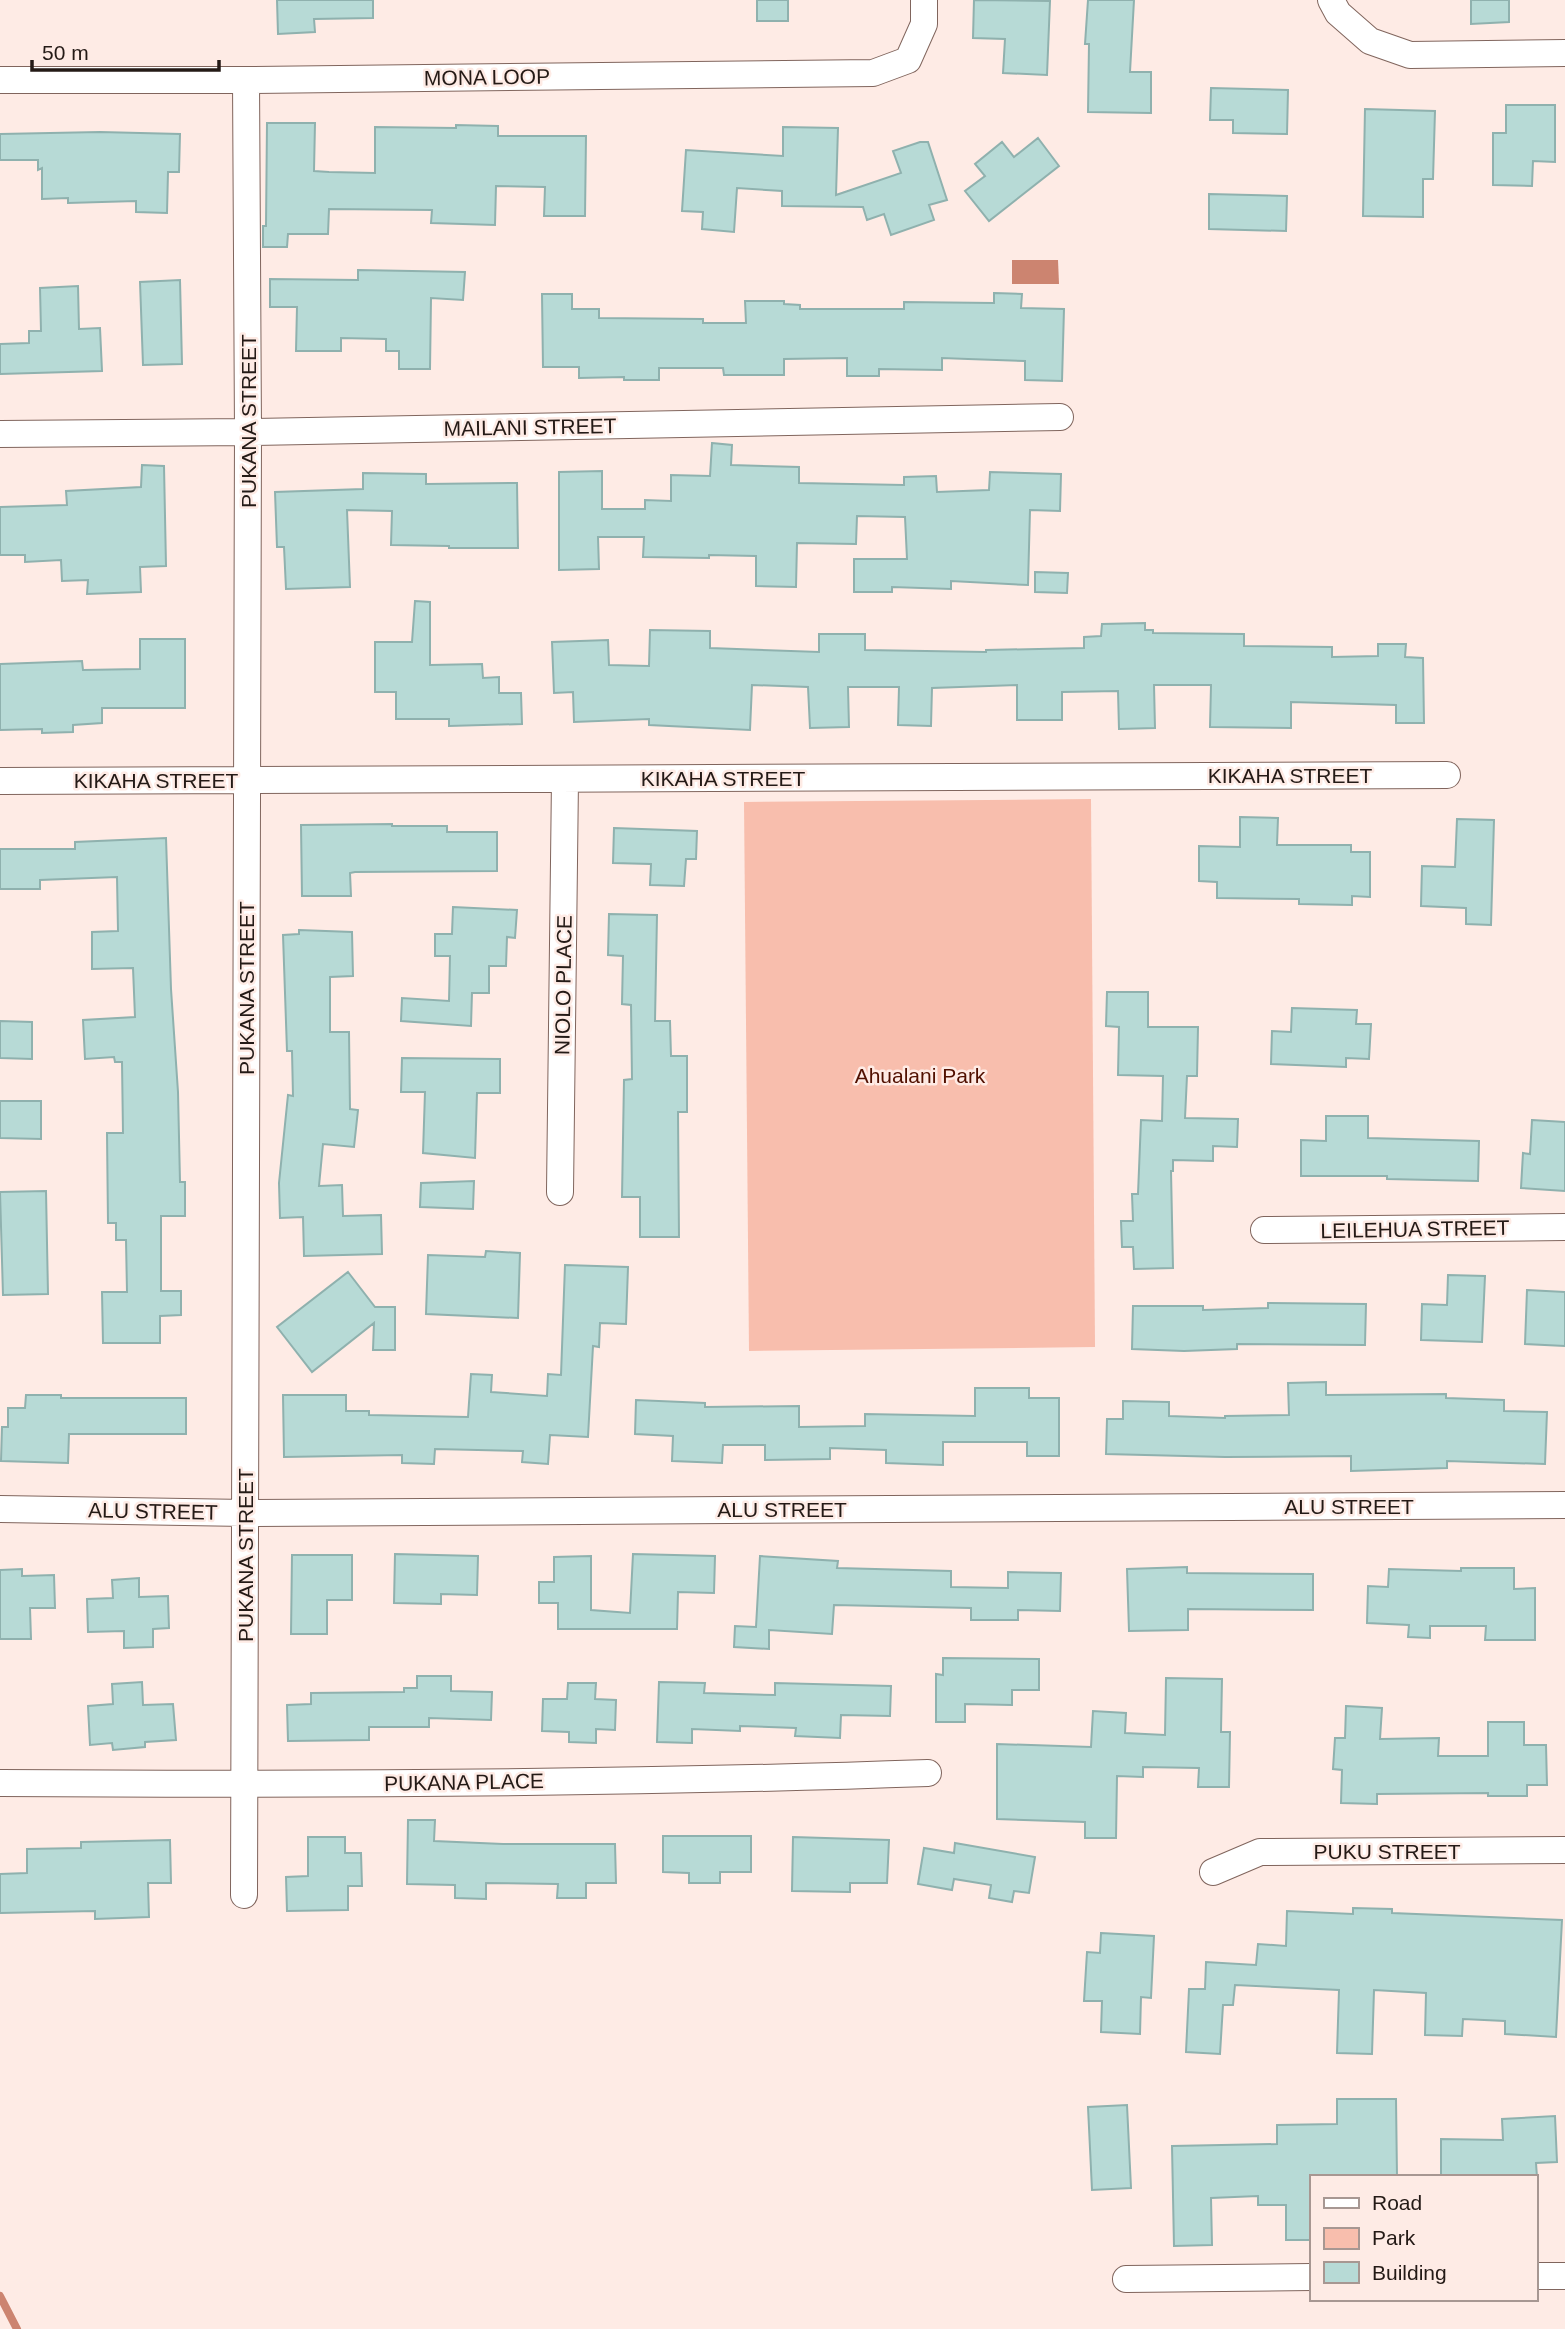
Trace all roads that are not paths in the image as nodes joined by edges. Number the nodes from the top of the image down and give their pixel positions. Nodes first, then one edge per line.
1 (925, 0) edge
2 (1331, 0) edge
3 (1565, 53) edge
4 (0, 80) edge
5 (246, 80) junction
6 (1060, 417) dead end
7 (248, 432) junction
8 (0, 434) edge
9 (1447, 775) dead end
10 (565, 779) junction
11 (246, 780) junction
12 (0, 781) edge
13 (560, 1192) dead end
14 (1565, 1227) edge
15 (1264, 1230) dead end
16 (1565, 1505) edge
17 (0, 1509) edge
18 (246, 1513) junction
19 (928, 1773) dead end
20 (0, 1783) edge
21 (244, 1785) junction
22 (1565, 1850) edge
23 (1213, 1872) dead end
24 (244, 1895) dead end
25 (1537, 2276) edge
26 (1565, 2276) edge
27 (1310, 2277) edge
28 (1126, 2278) dead end

1 - 5 street, MONA LOOP
2 - 3 street
4 - 5 street, MONA LOOP
5 - 7 street, PUKANA STREET
6 - 7 street, MAILANI STREET
7 - 8 street, MAILANI STREET
7 - 11 street, PUKANA STREET
9 - 10 street, KIKAHA STREET
10 - 11 street, KIKAHA STREET
10 - 13 street, NIOLO PLACE
11 - 12 street, KIKAHA STREET
11 - 18 street, PUKANA STREET
14 - 15 street, LEILEHUA STREET
16 - 18 street, ALU STREET
17 - 18 street, ALU STREET
18 - 21 street, PUKANA STREET
19 - 21 street, PUKANA PLACE
20 - 21 street, PUKANA PLACE
21 - 24 street, PUKANA STREET
22 - 23 street, PUKU STREET
25 - 26 street
27 - 28 street

